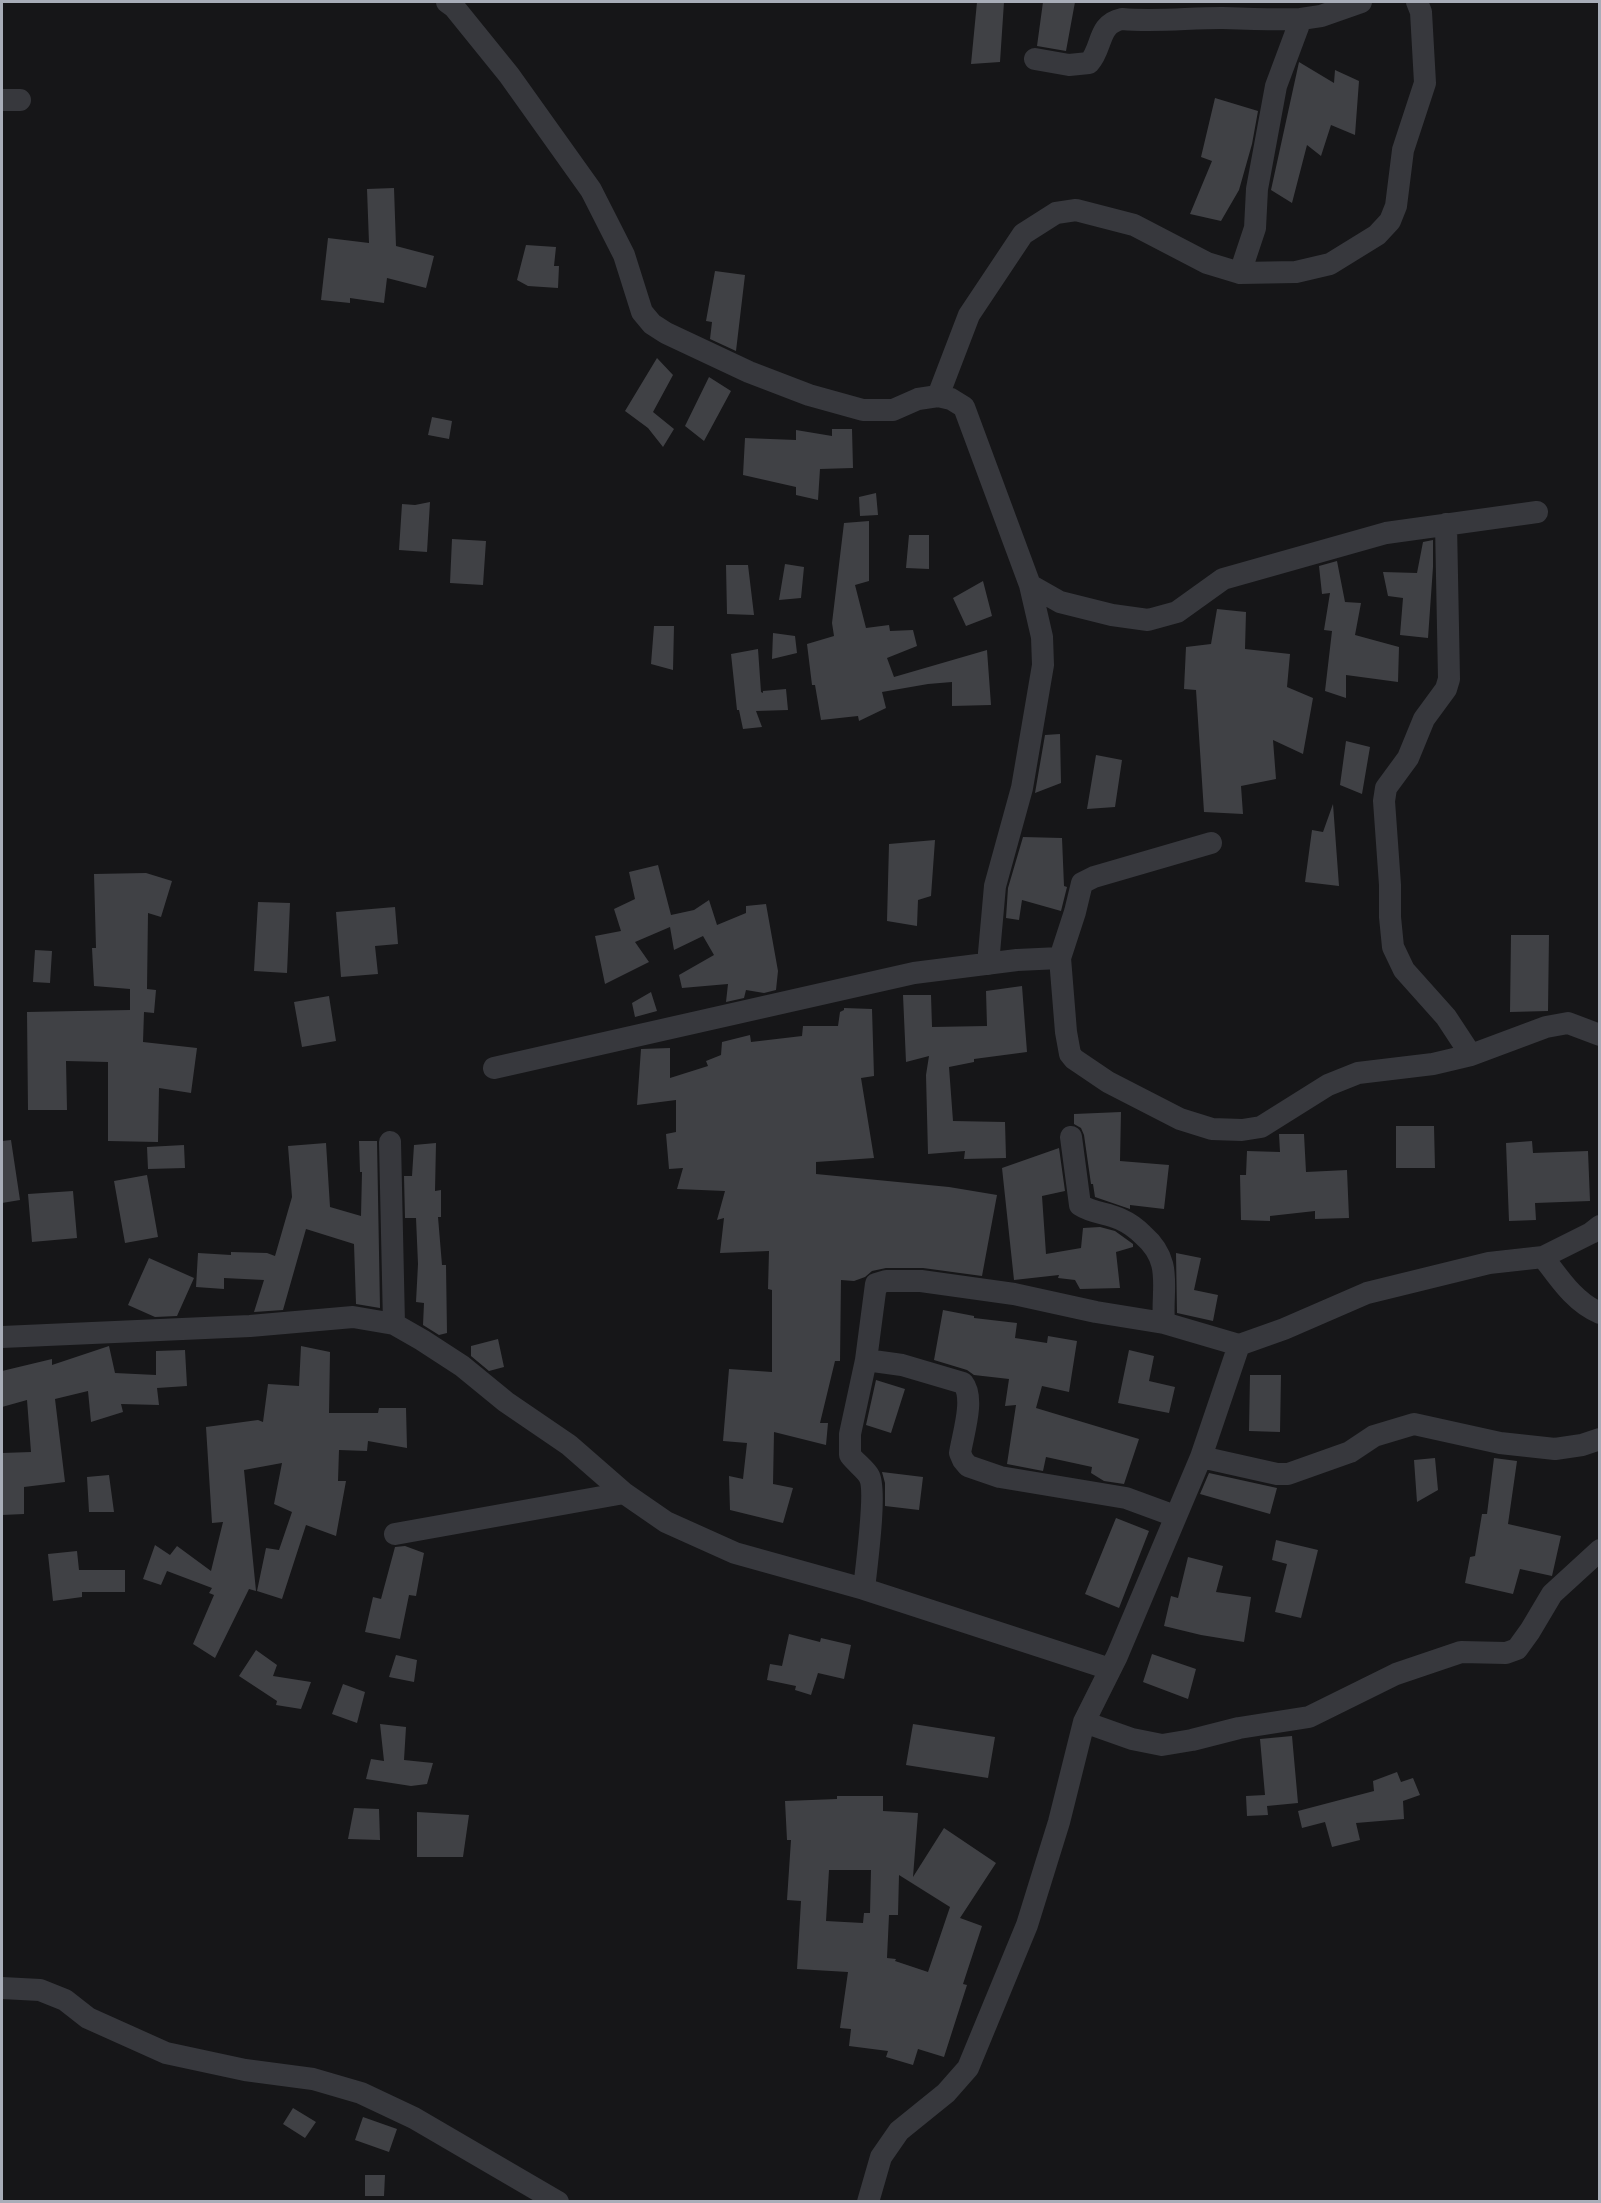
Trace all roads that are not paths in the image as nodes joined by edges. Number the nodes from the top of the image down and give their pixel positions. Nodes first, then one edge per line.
1 (1362, 2) edge
2 (1417, 2) edge
3 (452, 3) edge
4 (1301, 19) junction
5 (1035, 59) dead end
6 (1240, 273) junction
7 (938, 396) junction
8 (1537, 512) dead end
9 (1446, 524) junction
10 (1030, 585) junction
11 (1211, 843) dead end
12 (1060, 958) junction
13 (988, 964) junction
14 (1599, 1035) edge
15 (1471, 1055) junction
16 (494, 1068) dead end
17 (1071, 1137) dead end
18 (390, 1142) dead end
19 (1599, 1226) edge
20 (1544, 1257) junction
21 (1599, 1313) edge
22 (1164, 1323) junction
23 (394, 1324) junction
24 (2, 1337) edge
25 (1239, 1345) junction
26 (866, 1360) junction
27 (1599, 1439) edge
28 (1201, 1457) junction
29 (624, 1493) junction
30 (1175, 1516) junction
31 (395, 1534) dead end
32 (1599, 1550) edge
33 (864, 1589) junction
34 (1110, 1669) junction
35 (1084, 1722) junction
36 (2, 1988) edge
37 (558, 2202) edge
38 (868, 2202) edge

1 - 4 street
2 - 6 street
3 - 7 street
4 - 5 street
4 - 6 street
6 - 7 street
7 - 10 street
8 - 9 street
9 - 10 street
9 - 15 street
10 - 13 street
11 - 12 street
12 - 13 street
12 - 15 street
13 - 16 street
14 - 15 street
17 - 22 street
18 - 23 street
19 - 20 street
20 - 21 street
20 - 25 street
22 - 25 street
22 - 26 street
23 - 24 street
23 - 29 street
25 - 28 street
26 - 30 street
26 - 33 street
27 - 28 street
28 - 30 street
29 - 31 street
29 - 33 street
30 - 34 street
32 - 35 street
33 - 34 street
34 - 35 street
35 - 38 street
36 - 37 street

